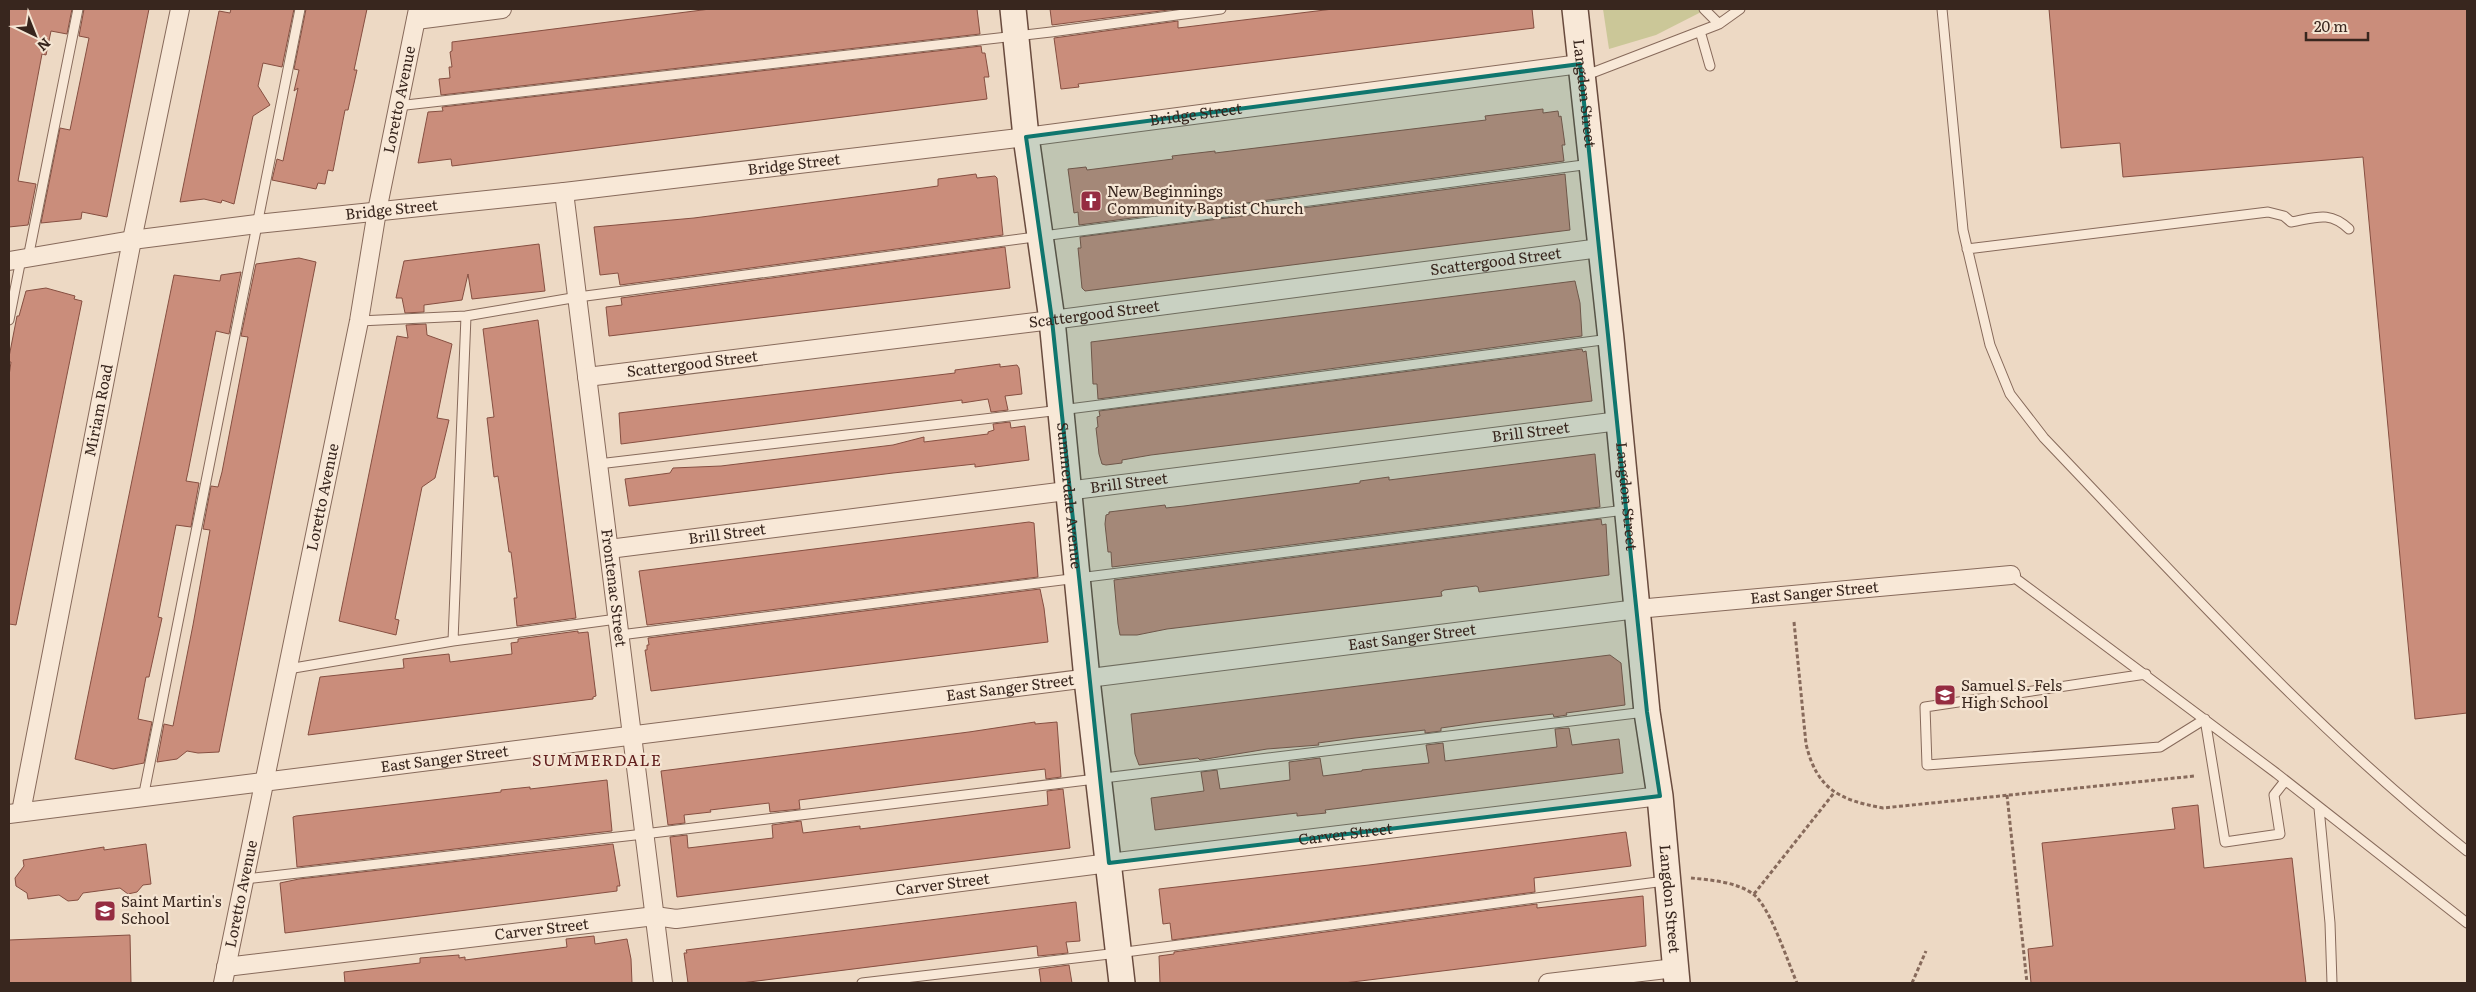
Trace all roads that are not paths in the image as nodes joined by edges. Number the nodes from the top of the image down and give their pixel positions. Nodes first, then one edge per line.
1 (78, 9) edge
2 (180, 9) edge
3 (300, 9) edge
4 (502, 9) edge
5 (1013, 9) edge
6 (1221, 9) edge
7 (1575, 9) edge
8 (1704, 9) edge
9 (1740, 9) edge
10 (1942, 9) edge
11 (417, 14) edge
12 (1719, 24) junction
13 (1700, 31) junction
14 (1016, 36) junction
15 (1710, 66) dead end
16 (1580, 70) junction
17 (397, 106) junction
18 (1026, 136) junction
19 (1591, 164) junction
20 (564, 192) junction
21 (376, 211) junction
22 (257, 224) junction
23 (2350, 229) dead end
24 (1039, 237) junction
25 (132, 240) junction
26 (1600, 248) junction
27 (1967, 249) junction
28 (19, 259) edge
29 (578, 297) junction
30 (466, 316) junction
31 (9, 320) edge
32 (1052, 320) junction
33 (359, 321) junction
34 (1611, 339) junction
35 (587, 376) junction
36 (1061, 410) junction
37 (1619, 421) junction
38 (598, 464) junction
39 (1070, 491) junction
40 (1628, 510) junction
41 (609, 549) junction
42 (2011, 575) joint
43 (1078, 579) junction
44 (1637, 609) junction
45 (618, 627) junction
46 (453, 641) junction
47 (288, 669) junction
48 (2146, 674) junction
49 (1087, 679) junction
50 (1647, 712) junction
51 (2205, 719) junction
52 (632, 737) junction
53 (1099, 778) junction
54 (2286, 780) junction
55 (266, 783) junction
56 (1660, 796) junction
57 (143, 798) junction
58 (2318, 808) junction
59 (15, 813) edge
60 (644, 834) junction
61 (2467, 851) edge
62 (1109, 863) junction
63 (245, 879) junction
64 (1679, 879) junction
65 (654, 916) junction
66 (2467, 923) edge
67 (1118, 953) junction
68 (225, 975) edge
69 (1676, 975) edge
70 (663, 983) edge
71 (862, 983) edge
72 (1122, 983) edge
73 (1548, 983) edge
74 (2332, 983) edge

1 - 28 lane
2 - 25 street, Miriam Road
3 - 22 lane
4 - 11 street
5 - 14 main road, Summerdale Avenue
6 - 14 lane
7 - 16 main road, Langdon Street
8 - 12 lane
9 - 12 lane
10 - 27 lane
11 - 17 street, Loretto Avenue
12 - 13 lane
13 - 15 lane
13 - 16 lane
14 - 17 lane
14 - 18 main road, Summerdale Avenue
16 - 18 street, Bridge Street
16 - 19 main road, Langdon Street
17 - 21 street, Loretto Avenue
18 - 20 street, Bridge Street
18 - 24 main road, Summerdale Avenue
19 - 24 lane
19 - 26 main road, Langdon Street
20 - 21 street, Bridge Street
20 - 29 street, Frontenac Street
21 - 22 street, Bridge Street
21 - 33 street, Loretto Avenue
22 - 25 street, Bridge Street
22 - 57 lane
23 - 27 lane
24 - 29 lane
24 - 32 main road, Summerdale Avenue
25 - 28 street, Bridge Street
25 - 59 street, Miriam Road
26 - 32 street, Scattergood Street
26 - 34 main road, Langdon Street
27 - 61 lane
28 - 31 lane
29 - 30 lane
29 - 35 street, Frontenac Street
30 - 33 lane
30 - 46 lane
32 - 35 street, Scattergood Street
32 - 36 main road, Summerdale Avenue
33 - 47 street, Loretto Avenue
34 - 36 lane
34 - 37 main road, Langdon Street
35 - 38 street, Frontenac Street
36 - 38 lane
36 - 39 main road, Summerdale Avenue
37 - 39 street, Brill Street
37 - 40 main road, Langdon Street
38 - 41 street, Frontenac Street
39 - 41 street, Brill Street
39 - 43 main road, Summerdale Avenue
40 - 43 lane
40 - 44 main road, Langdon Street
41 - 45 street, Frontenac Street
42 - 44 street, East Sanger Street
42 - 48 lane
43 - 45 lane
43 - 49 main road, Summerdale Avenue
44 - 49 street, East Sanger Street
44 - 50 main road, Langdon Street
45 - 46 lane
45 - 52 street, Frontenac Street
46 - 47 lane
47 - 55 street, Loretto Avenue
48 - 51 lane
48 - 51 lane
49 - 52 street, East Sanger Street
49 - 53 main road, Summerdale Avenue
50 - 53 lane
50 - 56 main road, Langdon Street
51 - 54 lane
51 - 54 lane
52 - 55 street, East Sanger Street
52 - 60 street, Frontenac Street
53 - 60 lane
53 - 62 main road, Summerdale Avenue
54 - 58 lane
55 - 57 street, East Sanger Street
55 - 63 street, Loretto Avenue
56 - 62 street, Carver Street
56 - 64 main road, Langdon Street
57 - 59 street, East Sanger Street
58 - 66 lane
58 - 74 lane
60 - 63 lane
60 - 65 street, Frontenac Street
62 - 65 street, Carver Street
62 - 67 main road, Summerdale Avenue
63 - 68 street, Loretto Avenue
64 - 67 lane
64 - 69 main road, Langdon Street
65 - 68 street, Carver Street
65 - 70 street, Frontenac Street
67 - 71 lane
67 - 72 main road, Summerdale Avenue
69 - 73 street

